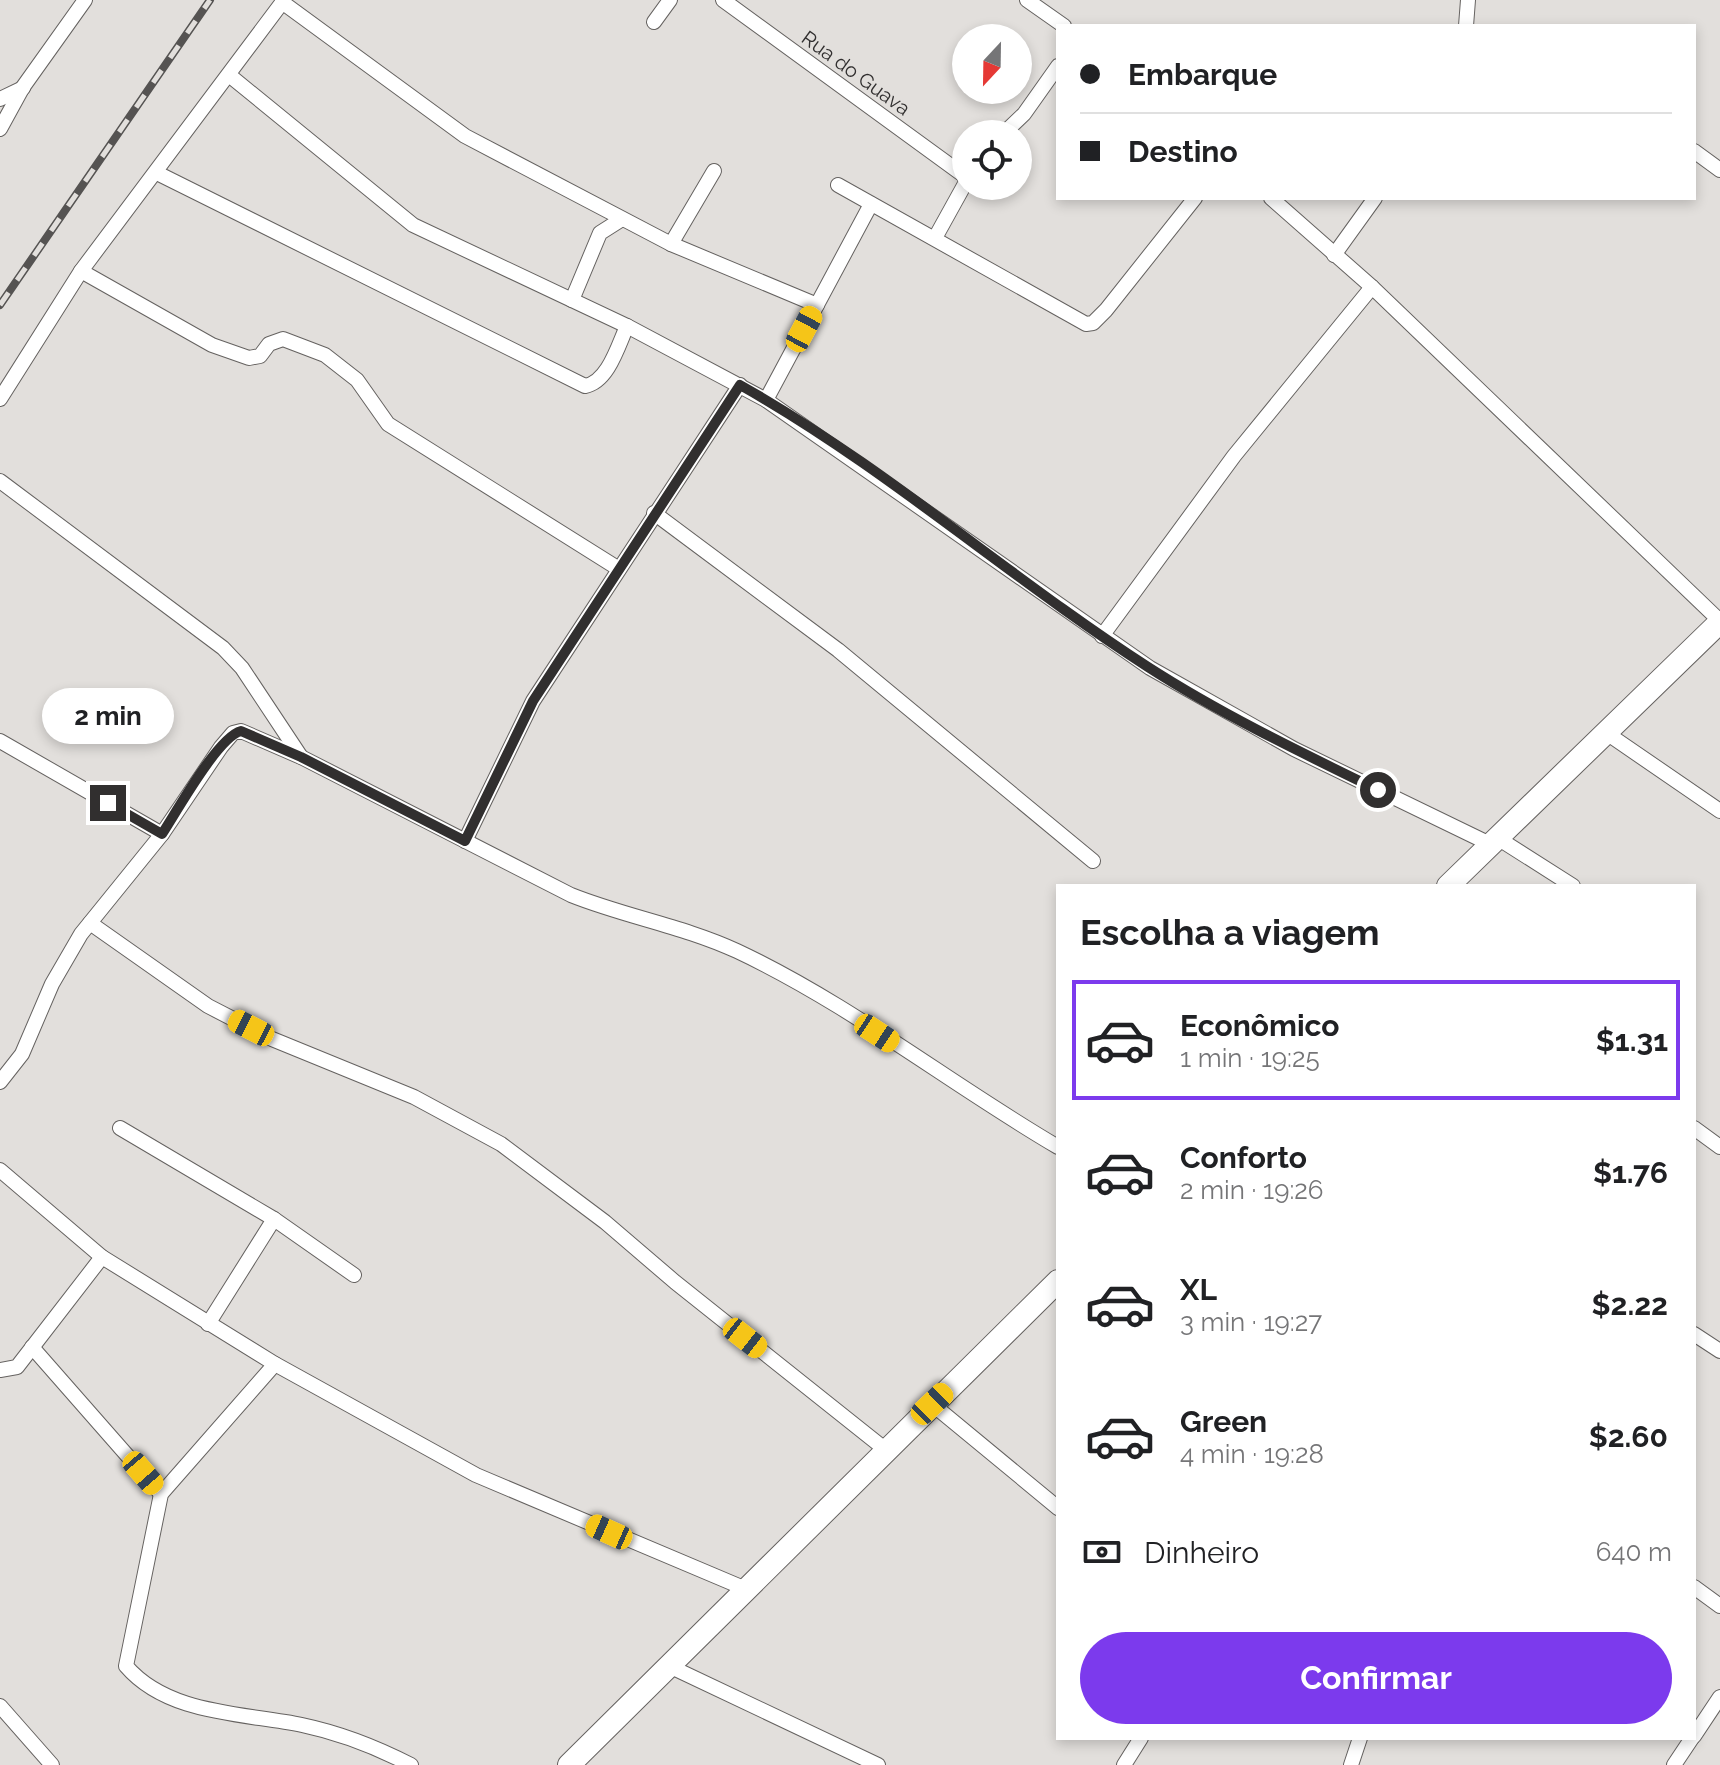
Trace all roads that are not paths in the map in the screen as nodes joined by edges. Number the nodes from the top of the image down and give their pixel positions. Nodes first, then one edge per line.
1 (85, 0) edge
2 (670, 0) edge
3 (723, 0) edge
4 (1027, 0) edge
5 (1468, 0) edge
6 (283, 1) edge
7 (654, 22) dead end
8 (1061, 24) edge
9 (1471, 24) edge
10 (1056, 69) edge
11 (229, 75) junction
12 (23, 87) junction
13 (0, 99) edge
14 (1018, 120) edge
15 (0, 129) edge
16 (1696, 152) edge
17 (952, 170) edge
18 (1720, 170) edge
19 (714, 171) dead end
20 (157, 173) junction
21 (838, 185) dead end
22 (955, 200) edge
23 (1193, 200) edge
24 (1273, 200) edge
25 (1374, 200) edge
26 (589, 203) junction
27 (871, 204) junction
28 (622, 219) junction
29 (600, 233) junction
30 (935, 238) junction
31 (671, 244) junction
32 (1334, 255) junction
33 (81, 271) junction
34 (1372, 287) junction
35 (572, 300) junction
36 (817, 305) junction
37 (627, 326) junction
38 (740, 385) junction
39 (0, 399) edge
40 (766, 400) junction
41 (0, 481) edge
42 (654, 513) junction
43 (619, 569) junction
44 (1720, 622) edge
45 (1102, 636) junction
46 (1605, 732) junction
47 (0, 741) edge
48 (301, 757) junction
49 (1720, 811) edge
50 (162, 834) junction
51 (465, 841) junction
52 (1493, 841) junction
53 (1093, 861) dead end
54 (1450, 884) edge
55 (1569, 884) edge
56 (90, 923) junction
57 (0, 1082) edge
58 (120, 1128) dead end
59 (1696, 1129) edge
60 (1056, 1146) edge
61 (1720, 1147) edge
62 (0, 1170) edge
63 (274, 1219) junction
64 (102, 1257) junction
65 (354, 1275) dead end
66 (1056, 1283) edge
67 (208, 1324) junction
68 (1696, 1335) edge
69 (32, 1347) junction
70 (1720, 1351) edge
71 (275, 1364) junction
72 (0, 1370) edge
73 (932, 1404) junction
74 (886, 1450) junction
75 (161, 1494) junction
76 (1056, 1506) edge
77 (1696, 1588) edge
78 (746, 1589) junction
79 (1720, 1606) edge
80 (669, 1666) junction
81 (1720, 1697) edge
82 (0, 1706) edge
83 (1696, 1733) edge
84 (1140, 1740) edge
85 (1359, 1740) edge
86 (1691, 1740) edge
87 (52, 1765) edge
88 (411, 1765) edge
89 (569, 1765) edge
90 (878, 1765) edge
91 (1124, 1765) edge
92 (1351, 1765) edge
93 (1674, 1765) edge

1 - 12 street
2 - 7 street
3 - 17 street, Rua do Guava
4 - 8 street
5 - 9 street
6 - 11 street
6 - 26 street
10 - 14 street
11 - 20 street
11 - 35 street
12 - 13 street
12 - 15 street
16 - 18 street
19 - 31 street
20 - 33 street
20 - 37 street
21 - 27 street
22 - 30 street
23 - 30 street
24 - 32 street
25 - 32 street
26 - 28 street
26 - 29 street
27 - 30 street
27 - 36 street
28 - 29 street
28 - 31 street
29 - 35 street
31 - 36 street
32 - 34 street
33 - 39 street
33 - 43 street
34 - 44 street
34 - 45 street
35 - 37 street
36 - 40 street
37 - 38 street
38 - 40 street
38 - 42 street
40 - 45 street
41 - 48 street
42 - 43 street
42 - 53 street
43 - 51 street
44 - 46 street
45 - 52 street
46 - 49 street
46 - 52 street
47 - 50 street
48 - 50 street
48 - 51 street
50 - 56 street
51 - 60 street
52 - 54 street
52 - 55 street
56 - 57 street
56 - 74 street
58 - 63 street
59 - 61 street
62 - 64 street
63 - 65 street
63 - 67 street
64 - 67 street
64 - 69 street
66 - 73 street
67 - 71 street
68 - 70 street
69 - 72 street
69 - 75 street
71 - 75 street
71 - 78 street
73 - 74 street
73 - 76 street
74 - 78 street
75 - 88 street
77 - 79 street
78 - 80 street
80 - 89 street
80 - 90 street
81 - 83 street
82 - 87 street
84 - 91 street
85 - 92 street
86 - 93 street

